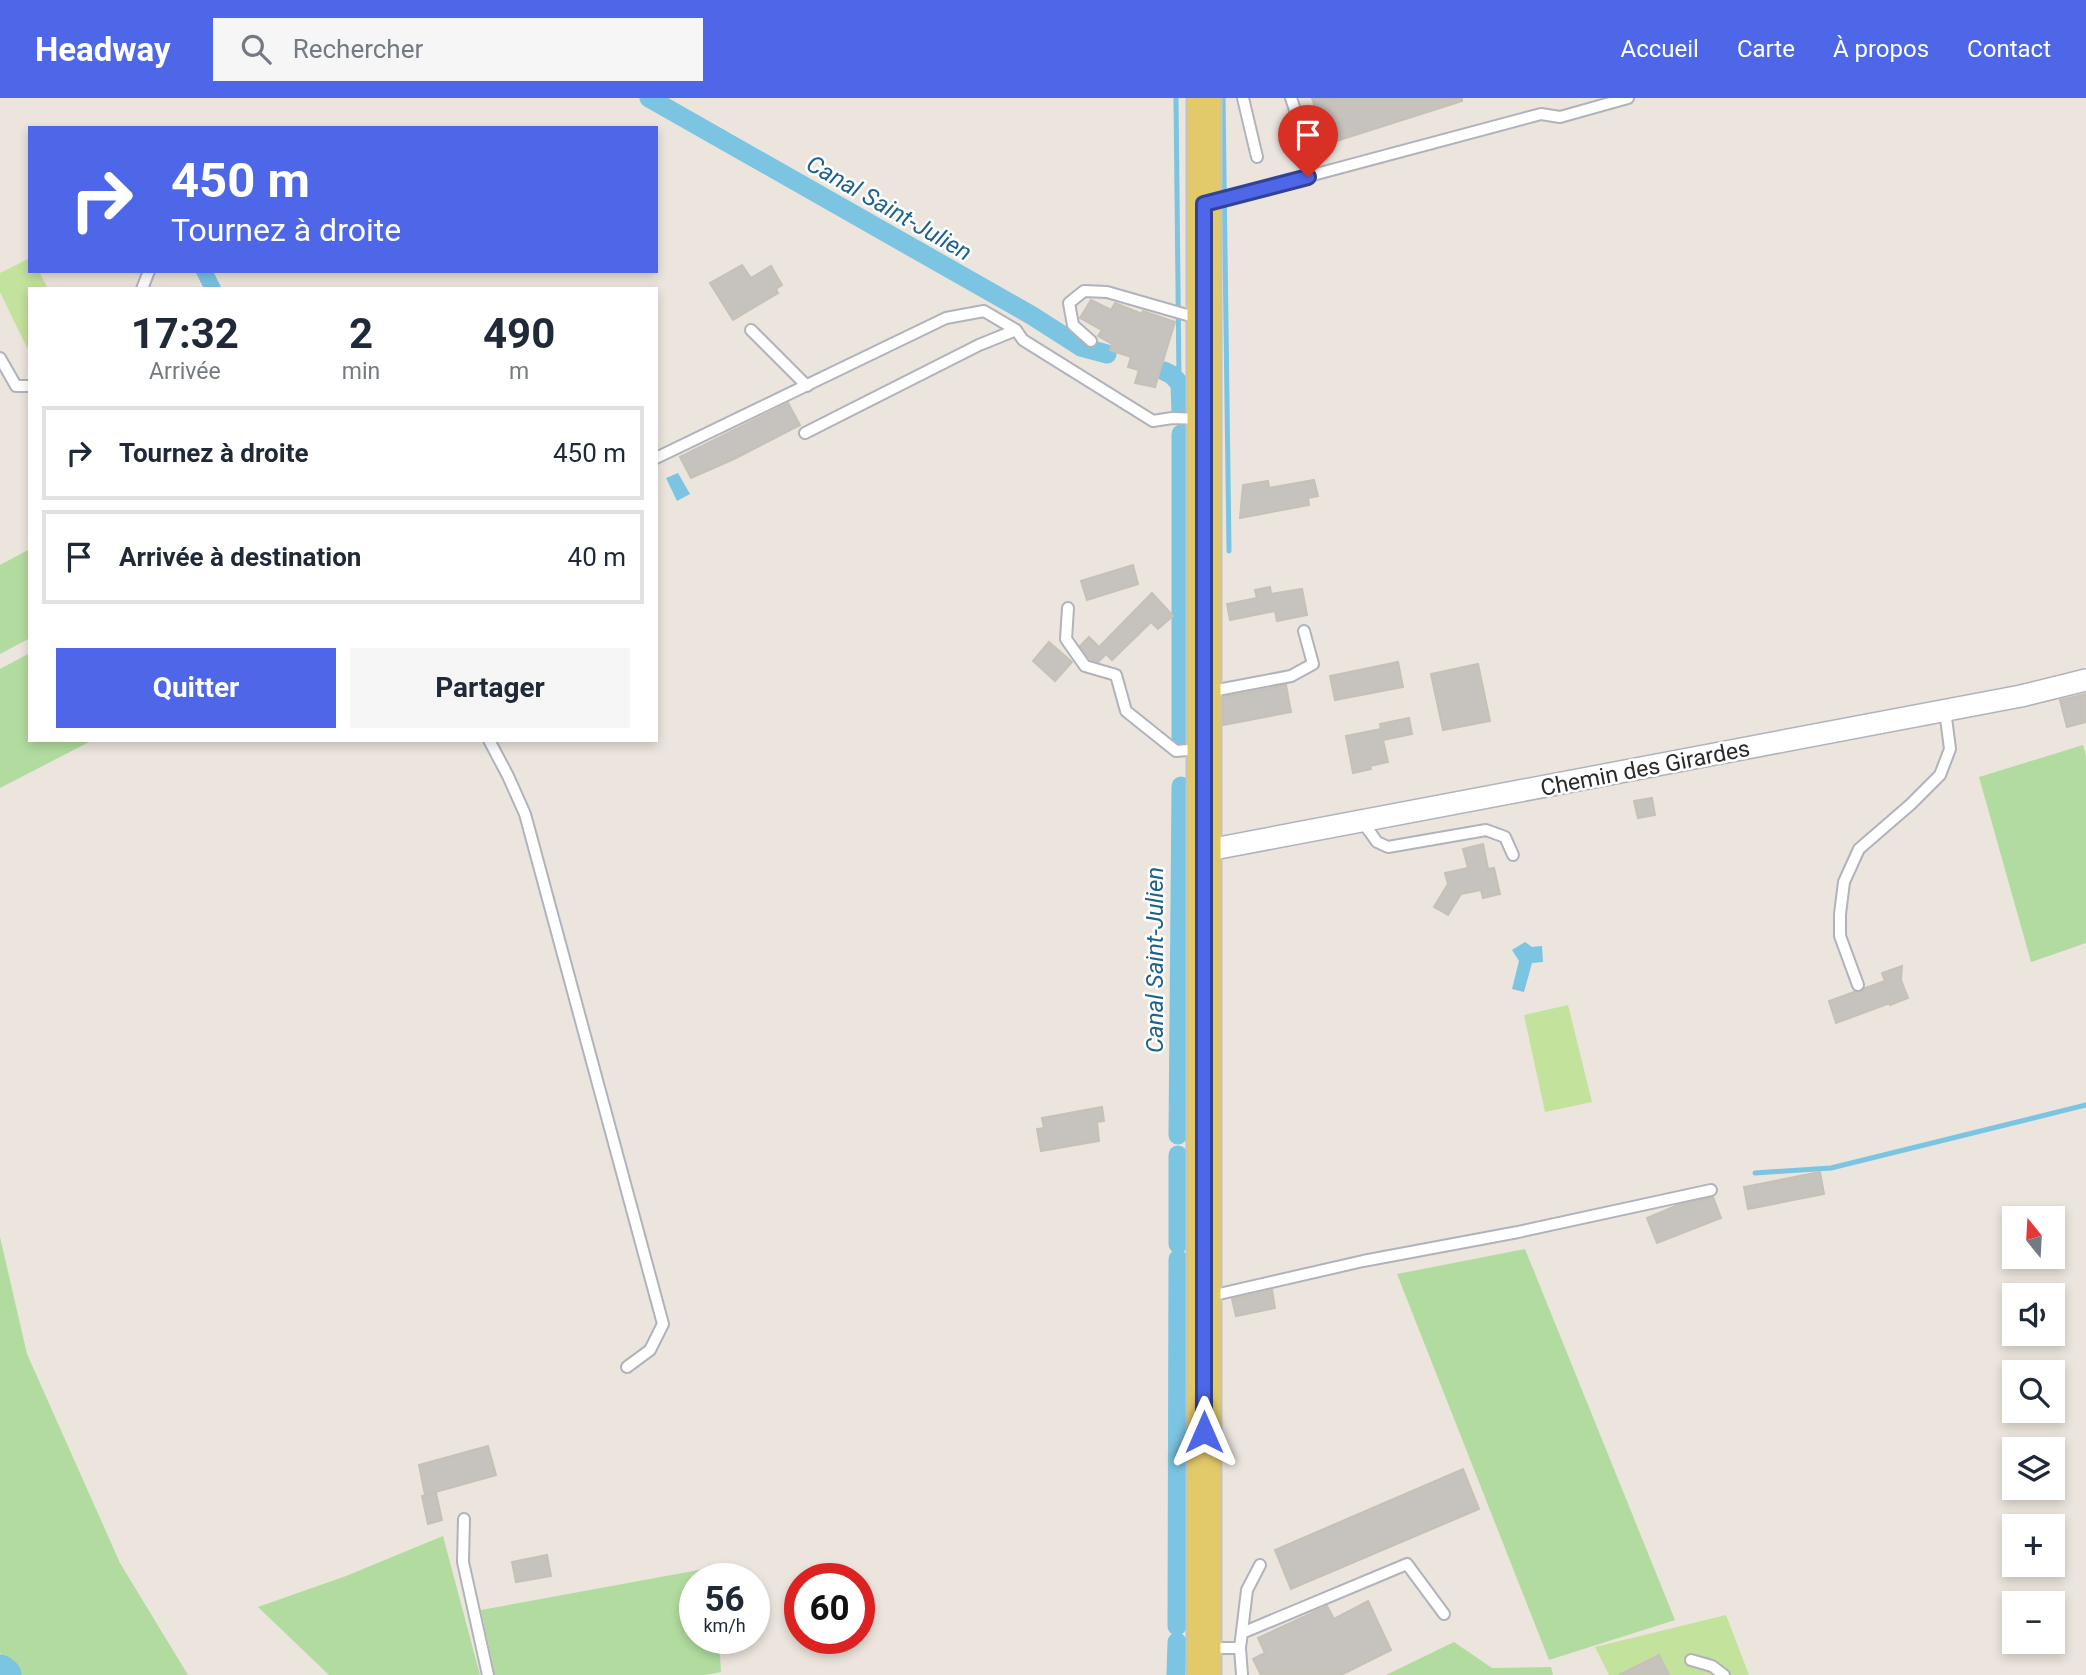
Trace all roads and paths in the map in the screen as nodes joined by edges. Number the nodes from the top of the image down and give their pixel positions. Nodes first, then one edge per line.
1 (1205, 98) edge
2 (1243, 98) edge
3 (1291, 98) edge
4 (1628, 98) edge
5 (1307, 146) dead end
6 (1257, 157) dead end
7 (1204, 204) junction
8 (1204, 320) junction
9 (751, 330) dead end
10 (1016, 330) junction
11 (1091, 341) dead end
12 (0, 358) edge
13 (28, 386) edge
14 (807, 386) junction
15 (1203, 419) junction
16 (805, 433) dead end
17 (658, 457) edge
18 (1068, 608) dead end
19 (1304, 631) dead end
20 (2086, 680) edge
21 (1204, 693) junction
22 (1945, 710) junction
23 (490, 742) edge
24 (1204, 749) junction
25 (1362, 821) junction
26 (1203, 851) junction
27 (1513, 855) dead end
28 (1858, 985) dead end
29 (1712, 1190) dead end
30 (1204, 1297) junction
31 (627, 1367) dead end
32 (464, 1519) dead end
33 (1260, 1565) dead end
34 (1444, 1615) dead end
35 (1242, 1633) junction
36 (1240, 1648) junction
37 (1691, 1660) dead end
38 (1204, 1661) edge
39 (488, 1675) edge
40 (1242, 1675) edge
41 (1724, 1675) edge

1 - 7 main road
2 - 6 lane
3 - 5 lane
4 - 7 lane
7 - 8 main road
8 - 11 lane
8 - 15 main road
9 - 14 lane
10 - 14 lane
10 - 15 lane
10 - 16 lane
12 - 13 lane
14 - 17 lane
15 - 21 main road
18 - 24 lane
19 - 21 lane
20 - 22 street, Chemin des Girardes
21 - 24 main road
22 - 25 street, Chemin des Girardes
22 - 28 lane
23 - 31 lane
24 - 26 main road
25 - 26 street, Chemin des Girardes
25 - 27 lane
26 - 30 main road
29 - 30 lane
30 - 38 main road
32 - 39 lane
33 - 35 lane
34 - 35 lane
35 - 36 lane
36 - 38 lane
36 - 40 lane
37 - 41 lane

